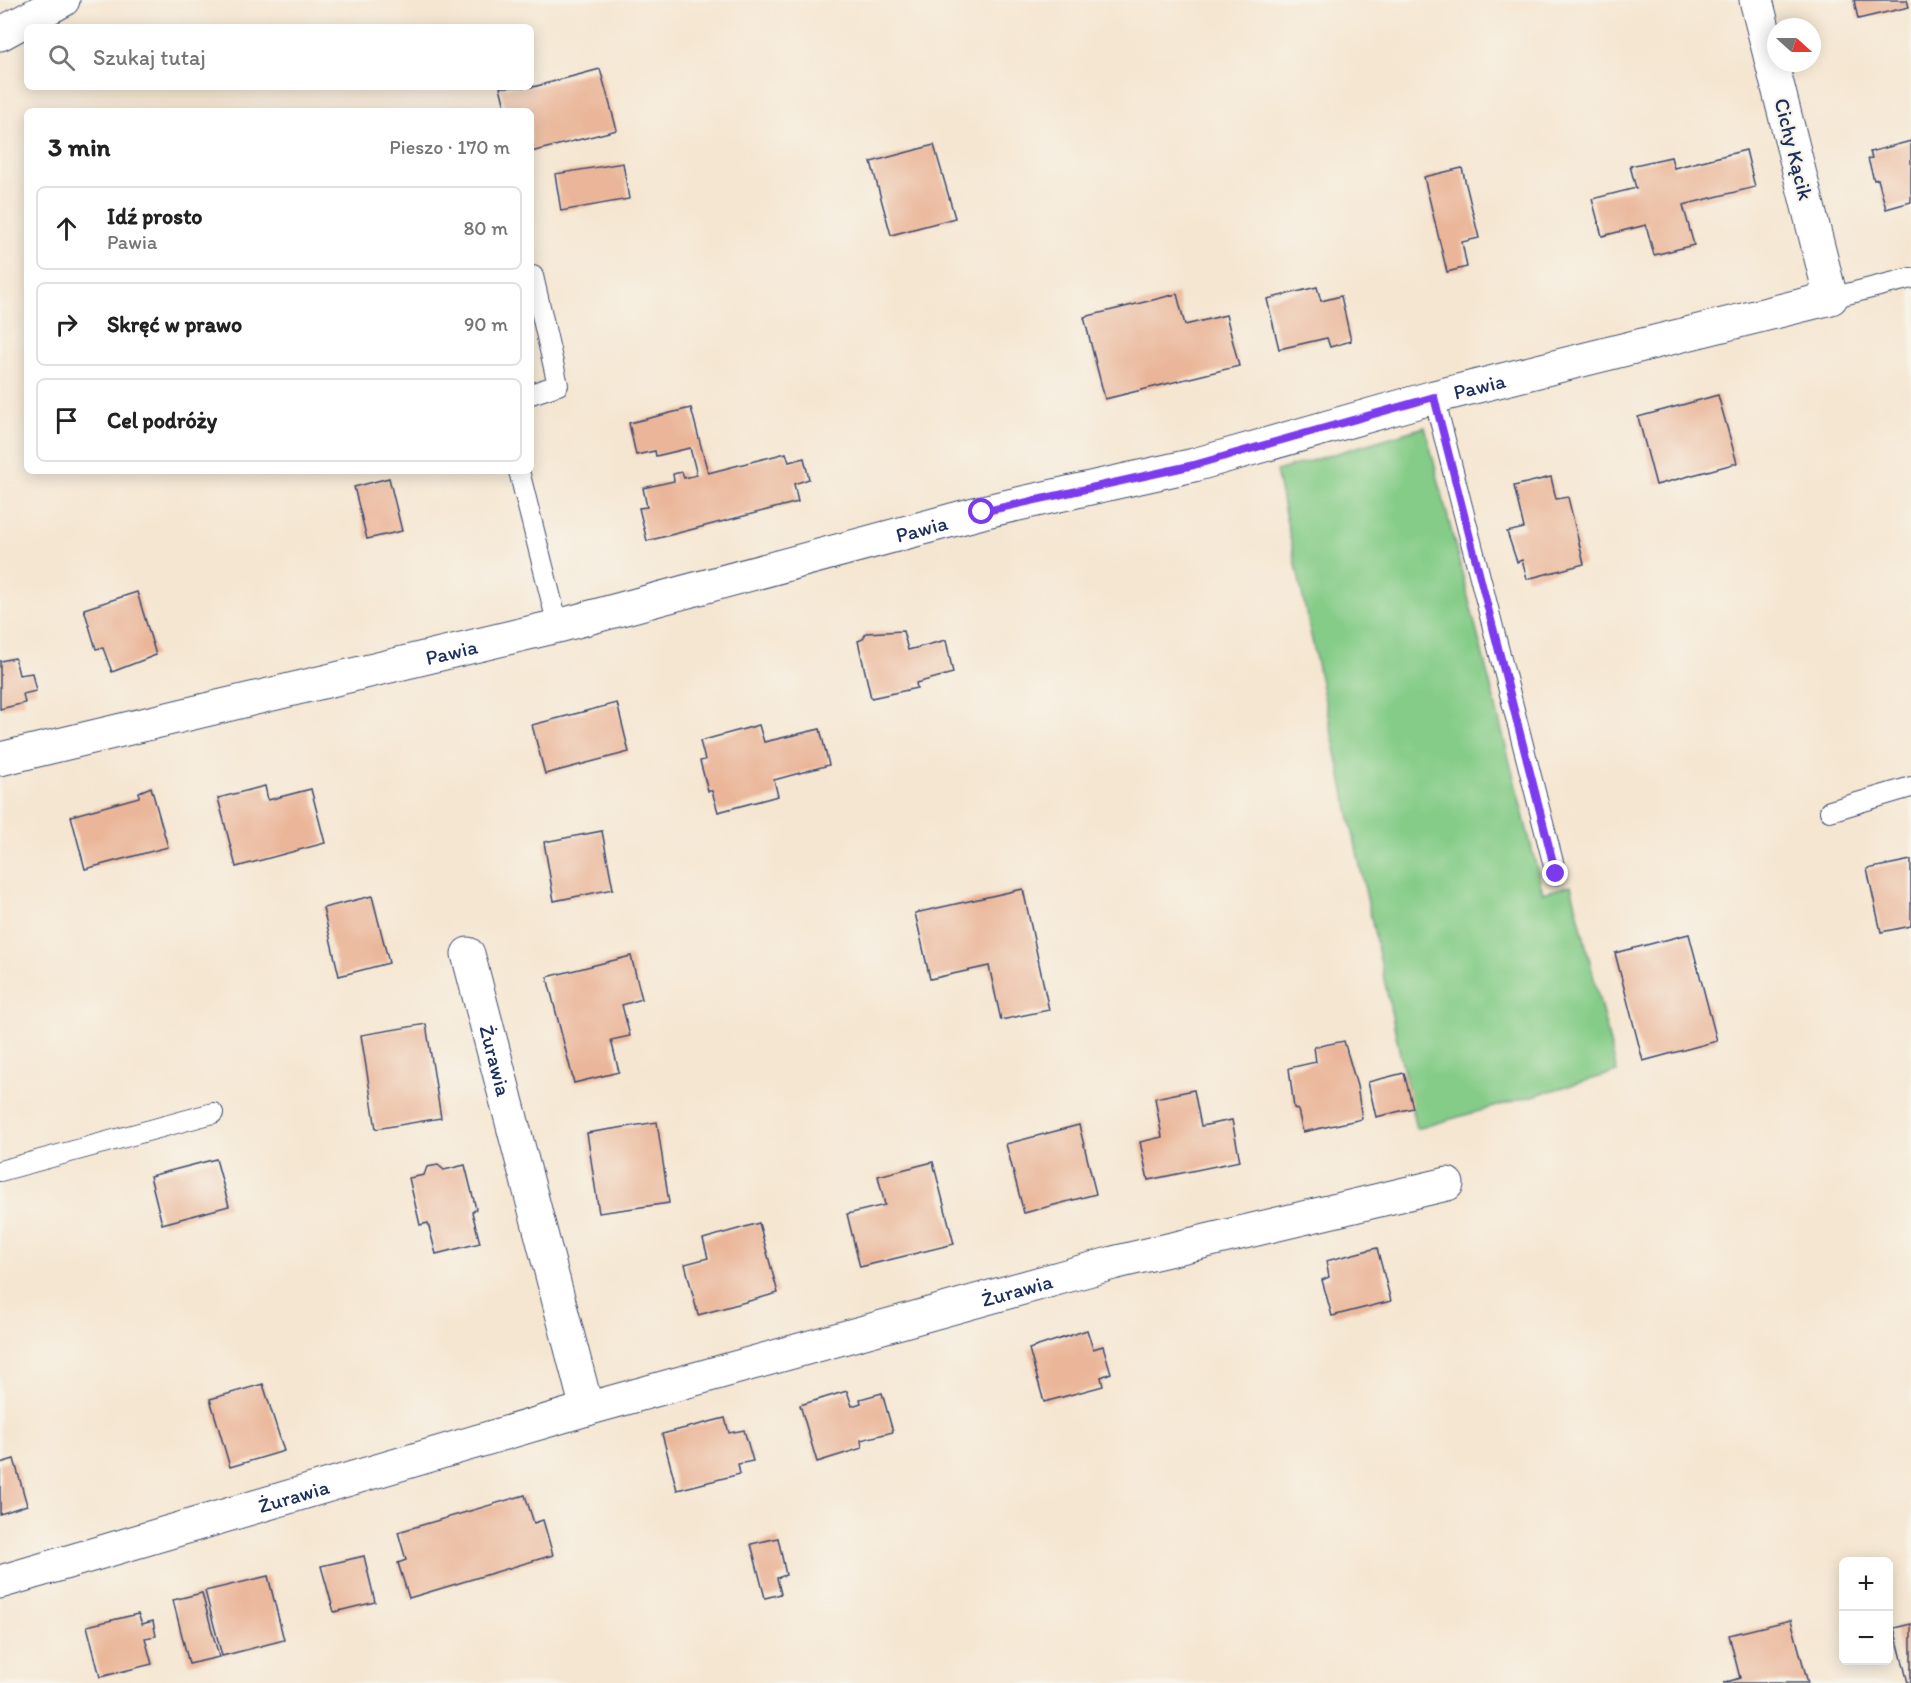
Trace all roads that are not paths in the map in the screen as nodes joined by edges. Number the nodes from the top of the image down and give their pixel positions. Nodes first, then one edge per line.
1 (63, 0) edge
2 (1756, 0) edge
3 (0, 34) edge
4 (1911, 278) edge
5 (534, 280) edge
6 (1831, 298) junction
7 (534, 393) edge
8 (1434, 397) junction
9 (520, 474) edge
10 (558, 626) junction
11 (0, 759) edge
12 (1911, 787) edge
13 (1830, 811) dead end
14 (1556, 874) dead end
15 (468, 954) dead end
16 (213, 1113) dead end
17 (0, 1171) edge
18 (1447, 1184) dead end
19 (588, 1409) junction
20 (0, 1582) edge

1 - 3 street
2 - 6 street, Cichy Kącik
4 - 6 lane, Pawia
5 - 7 lane
6 - 8 street, Pawia
8 - 10 street, Pawia
8 - 14 lane
9 - 10 lane
10 - 11 street, Pawia
12 - 13 lane
15 - 19 street, Żurawia
16 - 17 lane
18 - 19 street, Żurawia
19 - 20 street, Żurawia

